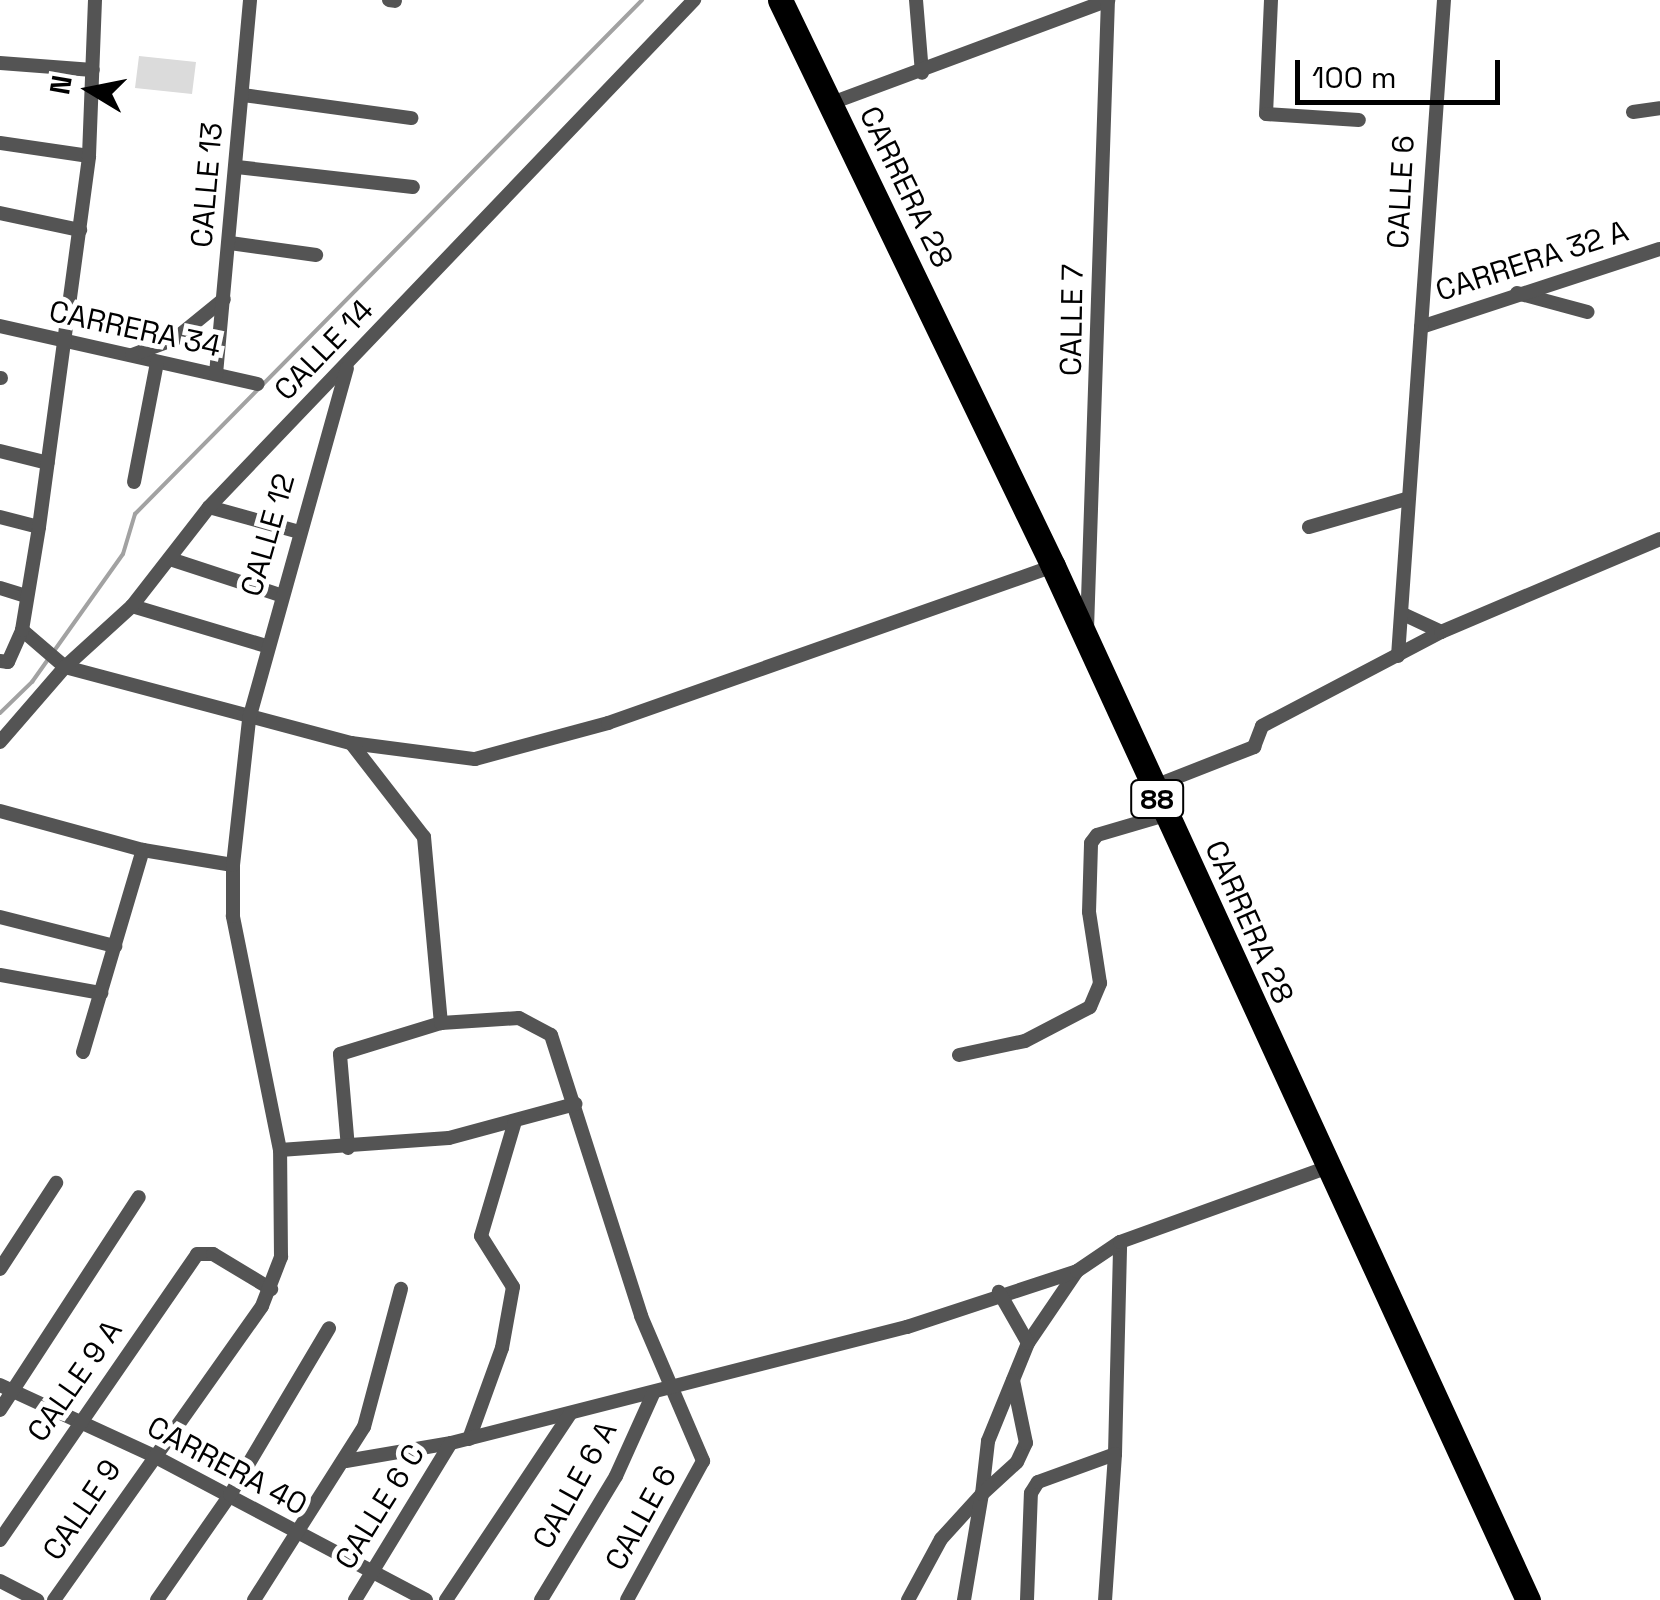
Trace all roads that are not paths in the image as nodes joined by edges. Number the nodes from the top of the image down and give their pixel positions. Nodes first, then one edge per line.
1 (95, 0) edge
2 (250, 0) edge
3 (694, 0) edge
4 (780, 0) edge
5 (916, 0) edge
6 (1108, 0) edge
7 (1271, 0) edge
8 (1444, 0) edge
9 (0, 63) edge
10 (93, 70) junction
11 (922, 72) junction
12 (243, 95) junction
13 (830, 104) junction
14 (1660, 108) edge
15 (1633, 112) dead end
16 (411, 118) dead end
17 (1359, 120) dead end
18 (0, 142) edge
19 (89, 156) junction
20 (237, 167) junction
21 (413, 187) dead end
22 (0, 213) edge
23 (80, 230) junction
24 (230, 243) junction
25 (1660, 248) edge
26 (316, 255) dead end
27 (1517, 293) junction
28 (224, 300) junction
29 (1588, 312) dead end
30 (0, 326) edge
31 (1421, 327) junction
32 (66, 343) junction
33 (130, 356) junction
34 (157, 362) junction
35 (346, 368) junction
36 (216, 374) junction
37 (258, 384) dead end
38 (0, 451) edge
39 (48, 463) junction
40 (134, 482) dead end
41 (1406, 500) junction
42 (209, 507) junction
43 (0, 517) edge
44 (39, 527) junction
45 (1309, 527) dead end
46 (296, 531) junction
47 (1660, 539) edge
48 (170, 559) junction
49 (1053, 566) junction
50 (0, 588) edge
51 (280, 595) junction
52 (27, 596) junction
53 (132, 606) junction
54 (1406, 615) junction
55 (22, 630) junction
56 (1441, 632) junction
57 (1086, 642) junction
58 (266, 646) junction
59 (1398, 656) junction
60 (4, 661) edge
61 (62, 665) junction
62 (249, 719) junction
63 (0, 742) edge
64 (351, 743) junction
65 (1152, 787) junction
66 (0, 811) edge
67 (1165, 815) junction
68 (144, 850) junction
69 (234, 865) junction
70 (0, 917) edge
71 (115, 946) junction
72 (0, 975) edge
73 (101, 993) junction
74 (441, 1023) junction
75 (83, 1052) dead end
76 (959, 1055) dead end
77 (575, 1104) junction
78 (514, 1120) junction
79 (348, 1148) junction
80 (280, 1150) junction
81 (1326, 1168) junction
82 (56, 1184) dead end
83 (139, 1197) dead end
84 (1120, 1242) junction
85 (0, 1268) edge
86 (1077, 1271) junction
87 (271, 1289) junction
88 (401, 1289) dead end
89 (998, 1292) junction
90 (330, 1328) dead end
91 (1028, 1342) junction
92 (1013, 1380) junction
93 (7, 1389) edge
94 (676, 1389) junction
95 (653, 1394) junction
96 (0, 1410) edge
97 (570, 1414) junction
98 (78, 1423) junction
99 (468, 1439) junction
100 (452, 1443) junction
101 (1115, 1454) junction
102 (152, 1456) junction
103 (346, 1461) junction
104 (982, 1494) junction
105 (230, 1495) junction
106 (295, 1533) junction
107 (0, 1540) edge
108 (373, 1572) junction
109 (0, 1581) edge
110 (37, 1600) edge
111 (54, 1600) edge
112 (157, 1600) edge
113 (254, 1600) edge
114 (355, 1600) edge
115 (426, 1600) edge
116 (446, 1600) edge
117 (541, 1600) edge
118 (627, 1600) edge
119 (908, 1600) edge
120 (964, 1600) edge
121 (1027, 1600) edge
122 (1105, 1600) edge
123 (1528, 1600) edge

1 - 10 street
2 - 12 street, CALLE 13
3 - 35 street, CALLE 14
4 - 13 highway, CARRERA 28 / 88
5 - 11 street
6 - 11 street
6 - 57 street, CALLE 7
7 - 17 street
8 - 31 street, CALLE 6
9 - 10 street
10 - 19 street
11 - 13 street
12 - 16 street
12 - 20 street, CALLE 13
13 - 49 highway, CARRERA 28 / 88
14 - 15 street
18 - 19 street
19 - 23 street
20 - 21 street
20 - 24 street, CALLE 13
22 - 23 street
23 - 32 street
24 - 26 street
24 - 28 street, CALLE 13
25 - 27 street, CARRERA 32 A
27 - 29 street
27 - 31 street, CARRERA 32 A
28 - 33 street
28 - 36 street, CALLE 13
30 - 32 street, CARRERA 34
31 - 41 street, CALLE 6
32 - 33 street, CARRERA 34
32 - 39 street
33 - 34 street, CARRERA 34
34 - 36 street, CARRERA 34
34 - 40 street
35 - 42 street, CALLE 14
35 - 46 street, CALLE 12
36 - 37 street, CARRERA 34
38 - 39 street
39 - 44 street
41 - 45 street
41 - 54 street, CALLE 6
42 - 46 street
42 - 48 street, CALLE 14
43 - 44 street
44 - 52 street
46 - 51 street, CALLE 12
47 - 56 street
48 - 51 street
48 - 53 street, CALLE 14
49 - 57 highway, CARRERA 28 / 88
49 - 64 street
50 - 52 street
51 - 58 street, CALLE 12
52 - 55 street
53 - 58 street
53 - 61 street, CALLE 14
54 - 56 street
54 - 59 street, CALLE 6
55 - 60 street
55 - 61 street
56 - 59 street
57 - 65 highway, CARRERA 28 / 88
58 - 62 street, CALLE 12
59 - 65 street
61 - 62 street
61 - 63 street, CALLE 14
62 - 64 street
62 - 69 street, CALLE 12
64 - 74 street
65 - 67 highway, CARRERA 28 / 88
66 - 68 street
67 - 76 street
67 - 81 highway, CARRERA 28 / 88
68 - 69 street
68 - 71 street
69 - 80 street, CALLE 12
70 - 71 street
71 - 73 street
72 - 73 street
73 - 75 street
74 - 77 street
74 - 79 street
77 - 78 street
77 - 94 street
78 - 79 street
78 - 99 street
79 - 80 street
80 - 87 street, CALLE 9
81 - 84 street
81 - 123 highway, CARRERA 28 / 88
82 - 85 street
83 - 93 street
84 - 86 street
84 - 101 street
86 - 89 street
86 - 91 street
87 - 98 street, CALLE 9 A
87 - 102 street, CALLE 9
88 - 103 street
89 - 91 street
89 - 94 street
90 - 105 street
91 - 92 street
92 - 104 street
92 - 104 street
93 - 96 street
93 - 98 street, CARRERA 40
94 - 95 street
94 - 118 street, CALLE 6
95 - 97 street
95 - 117 street, CALLE 6 A
97 - 99 street
97 - 116 street
98 - 102 street, CARRERA 40
98 - 107 street, CALLE 9 A
99 - 100 street
100 - 103 street
100 - 108 street, CALLE 6 C
101 - 121 street
101 - 122 street
102 - 105 street, CARRERA 40
102 - 111 street, CALLE 9
103 - 106 street
104 - 119 street
104 - 120 street
105 - 106 street, CARRERA 40
105 - 112 street
106 - 108 street, CARRERA 40
106 - 113 street
108 - 114 street, CALLE 6 C
108 - 115 street, CARRERA 40
109 - 110 street

